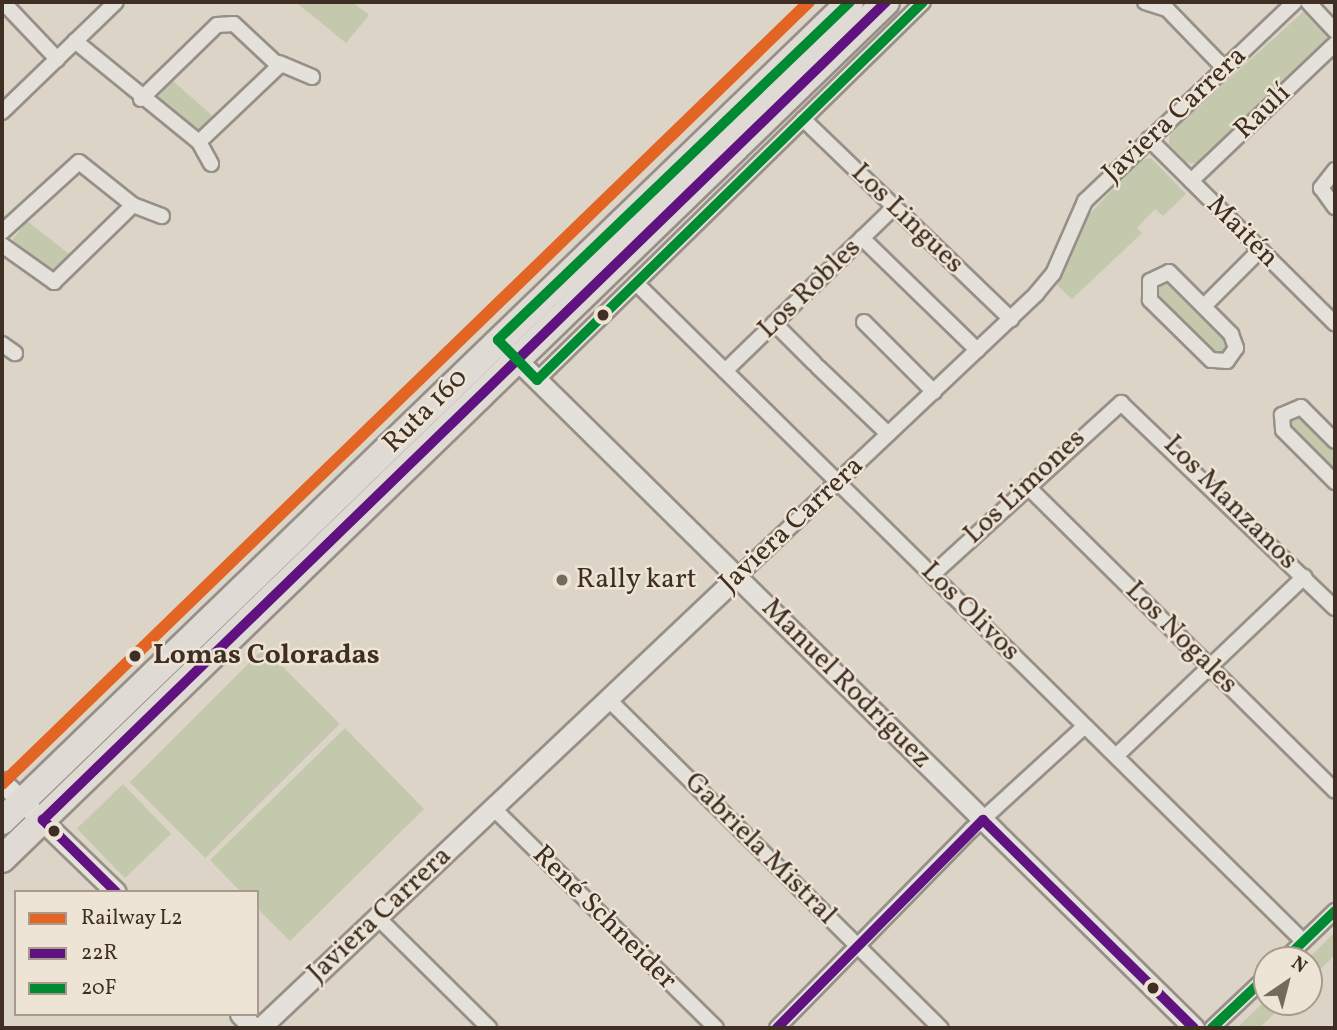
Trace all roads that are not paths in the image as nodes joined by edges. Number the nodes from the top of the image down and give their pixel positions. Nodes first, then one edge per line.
1 (3, 2) edge
2 (850, 2) edge
3 (886, 2) edge
4 (923, 2) edge
5 (1145, 2) edge
6 (1295, 2) edge
7 (1308, 2) edge
8 (110, 4) edge
9 (1168, 5) edge
10 (1335, 31) edge
11 (75, 41) junction
12 (1335, 44) edge
13 (57, 59) junction
14 (279, 63) junction
15 (1224, 68) junction
16 (312, 77) dead end
17 (141, 99) junction
18 (2, 112) edge
19 (803, 119) junction
20 (1149, 139) junction
21 (200, 142) junction
22 (211, 164) dead end
23 (1335, 172) edge
24 (1191, 181) junction
25 (133, 205) junction
26 (894, 207) junction
27 (1335, 207) edge
28 (162, 216) dead end
29 (2, 232) edge
30 (862, 238) junction
31 (2, 245) edge
32 (1260, 250) junction
33 (636, 283) junction
34 (1204, 306) junction
35 (1011, 318) junction
36 (864, 322) dead end
37 (774, 323) junction
38 (1335, 324) edge
39 (498, 340) junction
40 (2, 344) edge
41 (977, 350) junction
42 (15, 353) dead end
43 (518, 360) junction
44 (725, 371) junction
45 (537, 380) junction
46 (934, 391) junction
47 (1121, 403) joint
48 (888, 435) junction
49 (1335, 441) edge
50 (838, 482) junction
51 (1335, 482) edge
52 (1027, 486) junction
53 (932, 575) junction
54 (737, 577) junction
55 (1304, 578) junction
56 (1335, 608) edge
57 (1210, 667) junction
58 (608, 699) junction
59 (1085, 726) junction
60 (1116, 756) junction
61 (2, 782) edge
62 (1335, 791) edge
63 (22, 802) junction
64 (493, 808) junction
65 (43, 820) junction
66 (983, 820) junction
67 (2, 821) edge
68 (2, 859) edge
69 (114, 890) edge
70 (1335, 911) edge
71 (377, 917) junction
72 (1303, 941) junction
73 (857, 945) junction
74 (1298, 946) edge
75 (1253, 989) edge
76 (260, 1028) edge
77 (489, 1028) edge
78 (716, 1028) edge
79 (777, 1028) edge
80 (942, 1028) edge
81 (1194, 1028) edge
82 (1212, 1028) edge

1 - 13 street
2 - 39 highway, Ruta 160
3 - 43 highway, Ruta 160
4 - 19 street
5 - 9 street
6 - 15 street, Javiera Carrera
7 - 10 street
8 - 11 street
9 - 15 street
11 - 13 street
11 - 17 street
12 - 24 street, Raulí
13 - 18 street
14 - 16 street
14 - 17 street
14 - 21 street
15 - 20 street, Javiera Carrera
17 - 21 street
19 - 26 street, Los Lingues
19 - 33 street
20 - 24 street, Maitén
20 - 35 street, Javiera Carrera
21 - 22 street
23 - 27 street
24 - 32 street, Maitén
25 - 28 street
25 - 29 street
25 - 31 street
26 - 30 street, Los Robles
26 - 35 street, Los Lingues
30 - 37 street, Los Robles
30 - 41 street
32 - 34 street
32 - 38 street, Maitén
33 - 44 street, Los Olivos
33 - 45 street
34 - 34 street
35 - 41 street, Javiera Carrera
36 - 46 street
37 - 44 street, Los Robles
37 - 48 street
39 - 43 street, Manuel Rodríguez
39 - 63 highway, Ruta 160
40 - 42 street
41 - 46 street, Javiera Carrera
43 - 45 street, Manuel Rodríguez
43 - 65 highway, Ruta 160
44 - 50 street, Los Olivos
45 - 54 street, Manuel Rodríguez
46 - 48 street, Javiera Carrera
47 - 52 street, Los Limones
47 - 55 street, Los Manzanos
48 - 50 street, Javiera Carrera
49 - 51 street
50 - 53 street, Los Olivos
50 - 54 street, Javiera Carrera
52 - 53 street, Los Limones
52 - 57 street, Los Nogales
53 - 59 street, Los Olivos
54 - 58 street, Javiera Carrera
54 - 66 street, Manuel Rodríguez
55 - 56 street, Los Manzanos
55 - 57 street
57 - 60 street
57 - 62 street, Los Nogales
58 - 64 street, Javiera Carrera
58 - 73 street, Gabriela Mistral
59 - 60 street, Los Olivos
59 - 66 street
60 - 72 street, Los Olivos
61 - 63 street
63 - 65 street
63 - 67 highway, Ruta 160
64 - 71 street, Javiera Carrera
64 - 78 street, René Schneider
65 - 68 highway, Ruta 160
65 - 69 street
66 - 73 street
66 - 81 street, Manuel Rodríguez
70 - 72 street
71 - 76 street, Javiera Carrera
71 - 77 street
72 - 74 street
73 - 79 street
73 - 80 street, Gabriela Mistral
75 - 82 street

